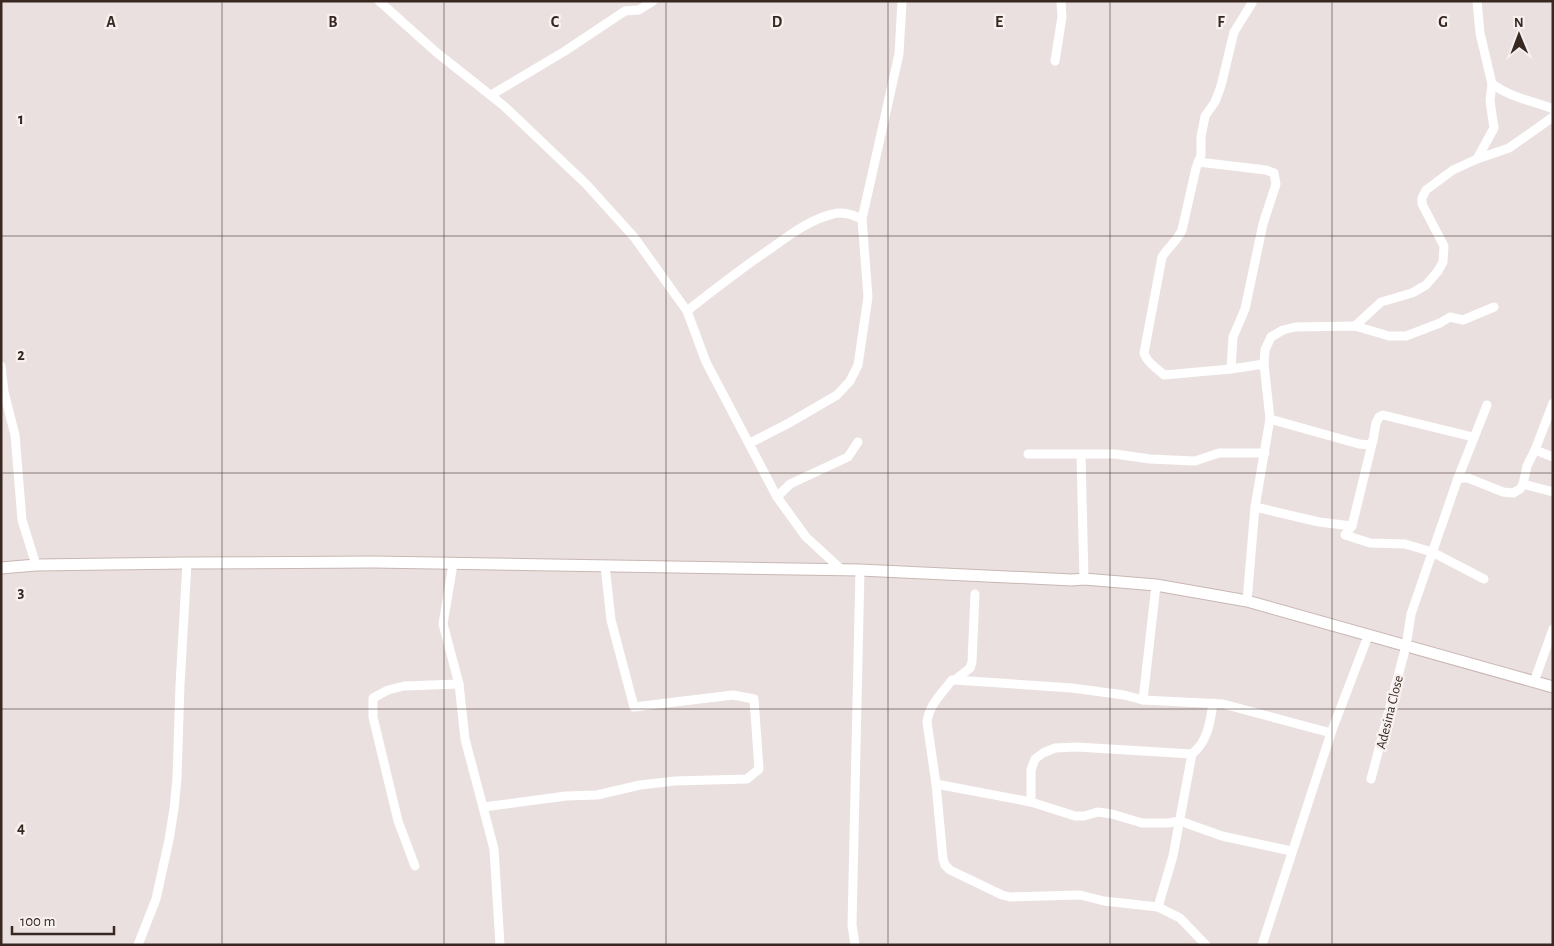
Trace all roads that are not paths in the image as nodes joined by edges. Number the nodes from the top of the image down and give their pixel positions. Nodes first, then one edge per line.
1 (379, 1) edge
2 (653, 1) edge
3 (902, 1) edge
4 (1061, 1) edge
5 (1251, 1) edge
6 (1477, 1) edge
7 (1055, 61) dead end
8 (1492, 84) junction
9 (491, 95) junction
10 (1553, 109) edge
11 (1553, 117) edge
12 (1477, 159) junction
13 (1198, 162) junction
14 (862, 219) junction
15 (1494, 307) dead end
16 (687, 311) junction
17 (1355, 326) junction
18 (1264, 364) junction
19 (1, 366) edge
20 (1231, 369) junction
21 (1553, 403) edge
22 (1487, 405) dead end
23 (1270, 419) junction
24 (1473, 436) junction
25 (1373, 440) junction
26 (858, 442) dead end
27 (750, 443) junction
28 (1535, 450) junction
29 (1265, 453) junction
30 (1028, 454) dead end
31 (1082, 455) junction
32 (1553, 457) edge
33 (1458, 478) junction
34 (1523, 484) junction
35 (1553, 492) edge
36 (777, 497) junction
37 (1255, 507) junction
38 (1352, 526) junction
39 (1432, 552) junction
40 (188, 563) junction
41 (453, 564) junction
42 (36, 565) junction
43 (604, 566) junction
44 (1, 568) edge
45 (842, 570) junction
46 (860, 570) junction
47 (1084, 578) junction
48 (1484, 579) dead end
49 (1156, 585) junction
50 (975, 594) dead end
51 (1247, 601) junction
52 (1553, 629) edge
53 (1368, 636) junction
54 (1406, 646) junction
55 (955, 680) junction
56 (1534, 682) junction
57 (459, 684) junction
58 (1553, 687) edge
59 (1143, 700) junction
60 (1213, 703) junction
61 (1331, 733) junction
62 (1192, 754) junction
63 (1371, 779) dead end
64 (936, 784) junction
65 (1031, 802) junction
66 (484, 807) junction
67 (1180, 821) junction
68 (1292, 851) junction
69 (415, 866) dead end
70 (1158, 907) junction
71 (138, 945) edge
72 (500, 945) edge
73 (855, 945) edge
74 (1206, 945) edge
75 (1262, 945) edge

1 - 9 street
2 - 9 street
3 - 14 street
4 - 7 street
5 - 13 street
6 - 8 street
8 - 10 street
8 - 12 street
9 - 16 street
11 - 12 street
12 - 17 street
13 - 20 street
13 - 20 street
14 - 16 street
14 - 27 street
15 - 17 street
16 - 27 street
17 - 18 street
18 - 20 street
18 - 23 street
19 - 42 street
21 - 28 street
22 - 24 street, Adesina Close
23 - 25 street
23 - 29 street
24 - 25 street
24 - 33 street, Adesina Close
25 - 38 street
26 - 36 street
27 - 36 street
28 - 32 street
28 - 34 street
29 - 31 street
29 - 37 street
30 - 31 street
31 - 47 street
33 - 34 street
33 - 39 street, Adesina Close
34 - 35 street
36 - 45 street
37 - 38 street
37 - 51 street
38 - 39 street
39 - 48 street
39 - 54 street, Adesina Close
40 - 41 main road
40 - 42 main road
40 - 71 street
41 - 43 main road
41 - 57 street
42 - 44 main road
43 - 45 main road
43 - 66 street
45 - 46 main road
46 - 47 main road
46 - 73 street
47 - 49 main road
49 - 51 main road
49 - 59 street
50 - 55 street
51 - 53 main road
52 - 56 street
53 - 54 main road
53 - 61 street
54 - 56 main road
54 - 63 street, Adesina Close
55 - 59 street
55 - 64 street
56 - 58 main road
57 - 66 street
57 - 69 street
59 - 60 street
60 - 61 street
60 - 62 street
61 - 68 street
62 - 65 street
62 - 67 street
64 - 65 street
64 - 70 street
65 - 67 street
66 - 72 street
67 - 68 street
67 - 70 street
68 - 75 street
70 - 74 street

